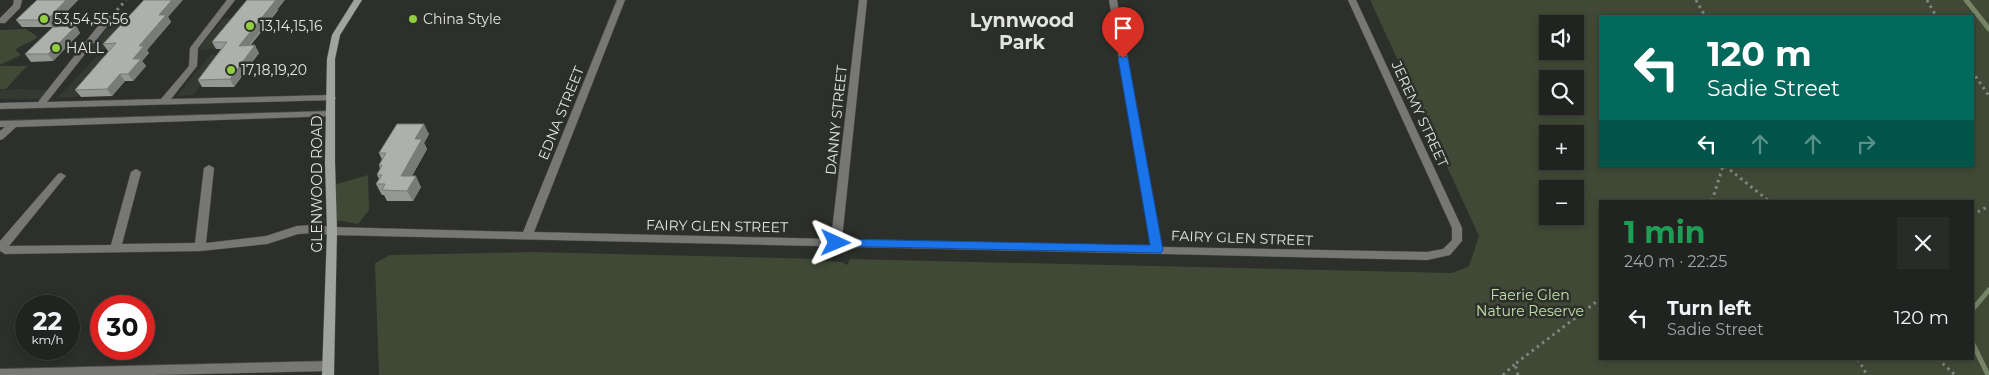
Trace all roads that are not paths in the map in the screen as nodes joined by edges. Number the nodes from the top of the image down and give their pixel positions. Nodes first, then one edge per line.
1 (18, 0) edge
2 (231, 0) edge
3 (358, 0) edge
4 (621, 0) edge
5 (864, 0) edge
6 (1113, 0) edge
7 (1352, 0) edge
8 (110, 18) dead end
9 (2, 21) dead end
10 (331, 98) junction
11 (164, 102) junction
12 (41, 104) junction
13 (0, 106) edge
14 (330, 114) junction
15 (0, 124) edge
16 (12, 124) junction
17 (0, 137) edge
18 (209, 168) dead end
19 (136, 172) dead end
20 (61, 176) dead end
21 (332, 232) junction
22 (527, 236) junction
23 (1457, 241) joint
24 (836, 243) junction
25 (200, 247) junction
26 (116, 249) junction
27 (1157, 250) junction
28 (328, 371) edge
29 (0, 374) edge

1 - 9 street
2 - 11 street
3 - 10 street, GLENWOOD ROAD
4 - 22 street, EDNA STREET
5 - 24 street, DANNY STREET
6 - 27 street
7 - 23 street, JEREMY STREET
8 - 12 street
10 - 11 street
10 - 14 street, GLENWOOD ROAD
11 - 12 street
12 - 13 street
14 - 16 street
14 - 21 street, GLENWOOD ROAD
15 - 16 street
16 - 17 street
18 - 25 street
19 - 26 street
20 - 26 street, FAIRY GLEN STREET
21 - 22 street, FAIRY GLEN STREET
21 - 25 street, FAIRY GLEN STREET
21 - 28 street, GLENWOOD ROAD
22 - 24 street, FAIRY GLEN STREET
23 - 27 street, FAIRY GLEN STREET
24 - 27 street, FAIRY GLEN STREET
25 - 26 street, FAIRY GLEN STREET
28 - 29 street

